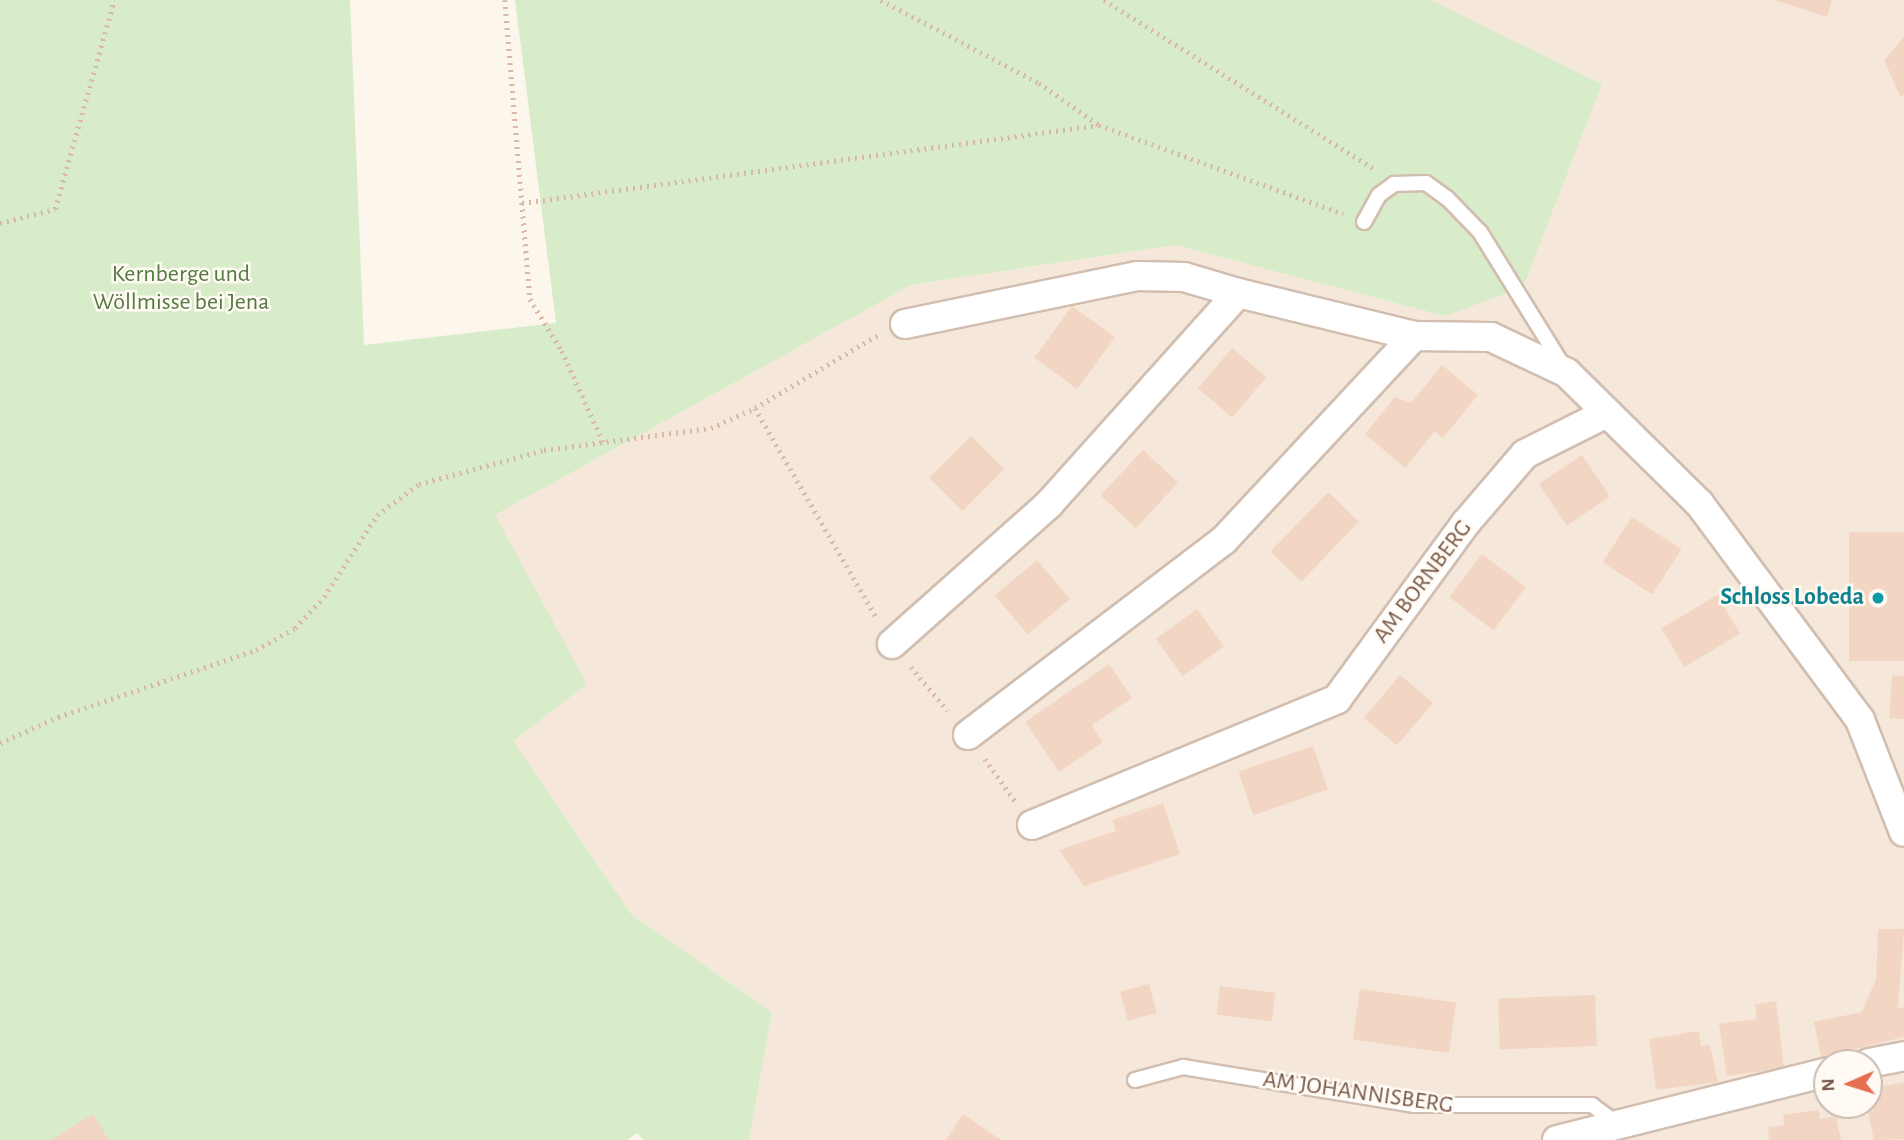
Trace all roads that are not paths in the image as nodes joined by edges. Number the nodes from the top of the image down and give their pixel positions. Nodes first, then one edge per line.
1 (1364, 222) road end
2 (1238, 293) junction
3 (905, 324) road end
4 (1414, 337) junction
5 (1567, 373) junction
6 (1607, 413) junction
7 (891, 644) dead end
8 (968, 735) dead end
9 (1032, 825) dead end
10 (1904, 832) edge
11 (1904, 1056) edge
12 (1883, 1060) edge
13 (1813, 1076) edge
14 (1135, 1080) dead end
15 (1619, 1125) junction
16 (1557, 1140) edge

1 - 5 lane
2 - 3 street
2 - 4 street
2 - 7 street
4 - 5 street
4 - 8 street
5 - 6 street
6 - 9 street, AM BORNBERG
6 - 10 street
11 - 12 street
13 - 15 street
14 - 15 lane, AM JOHANNISBERG
15 - 16 street

